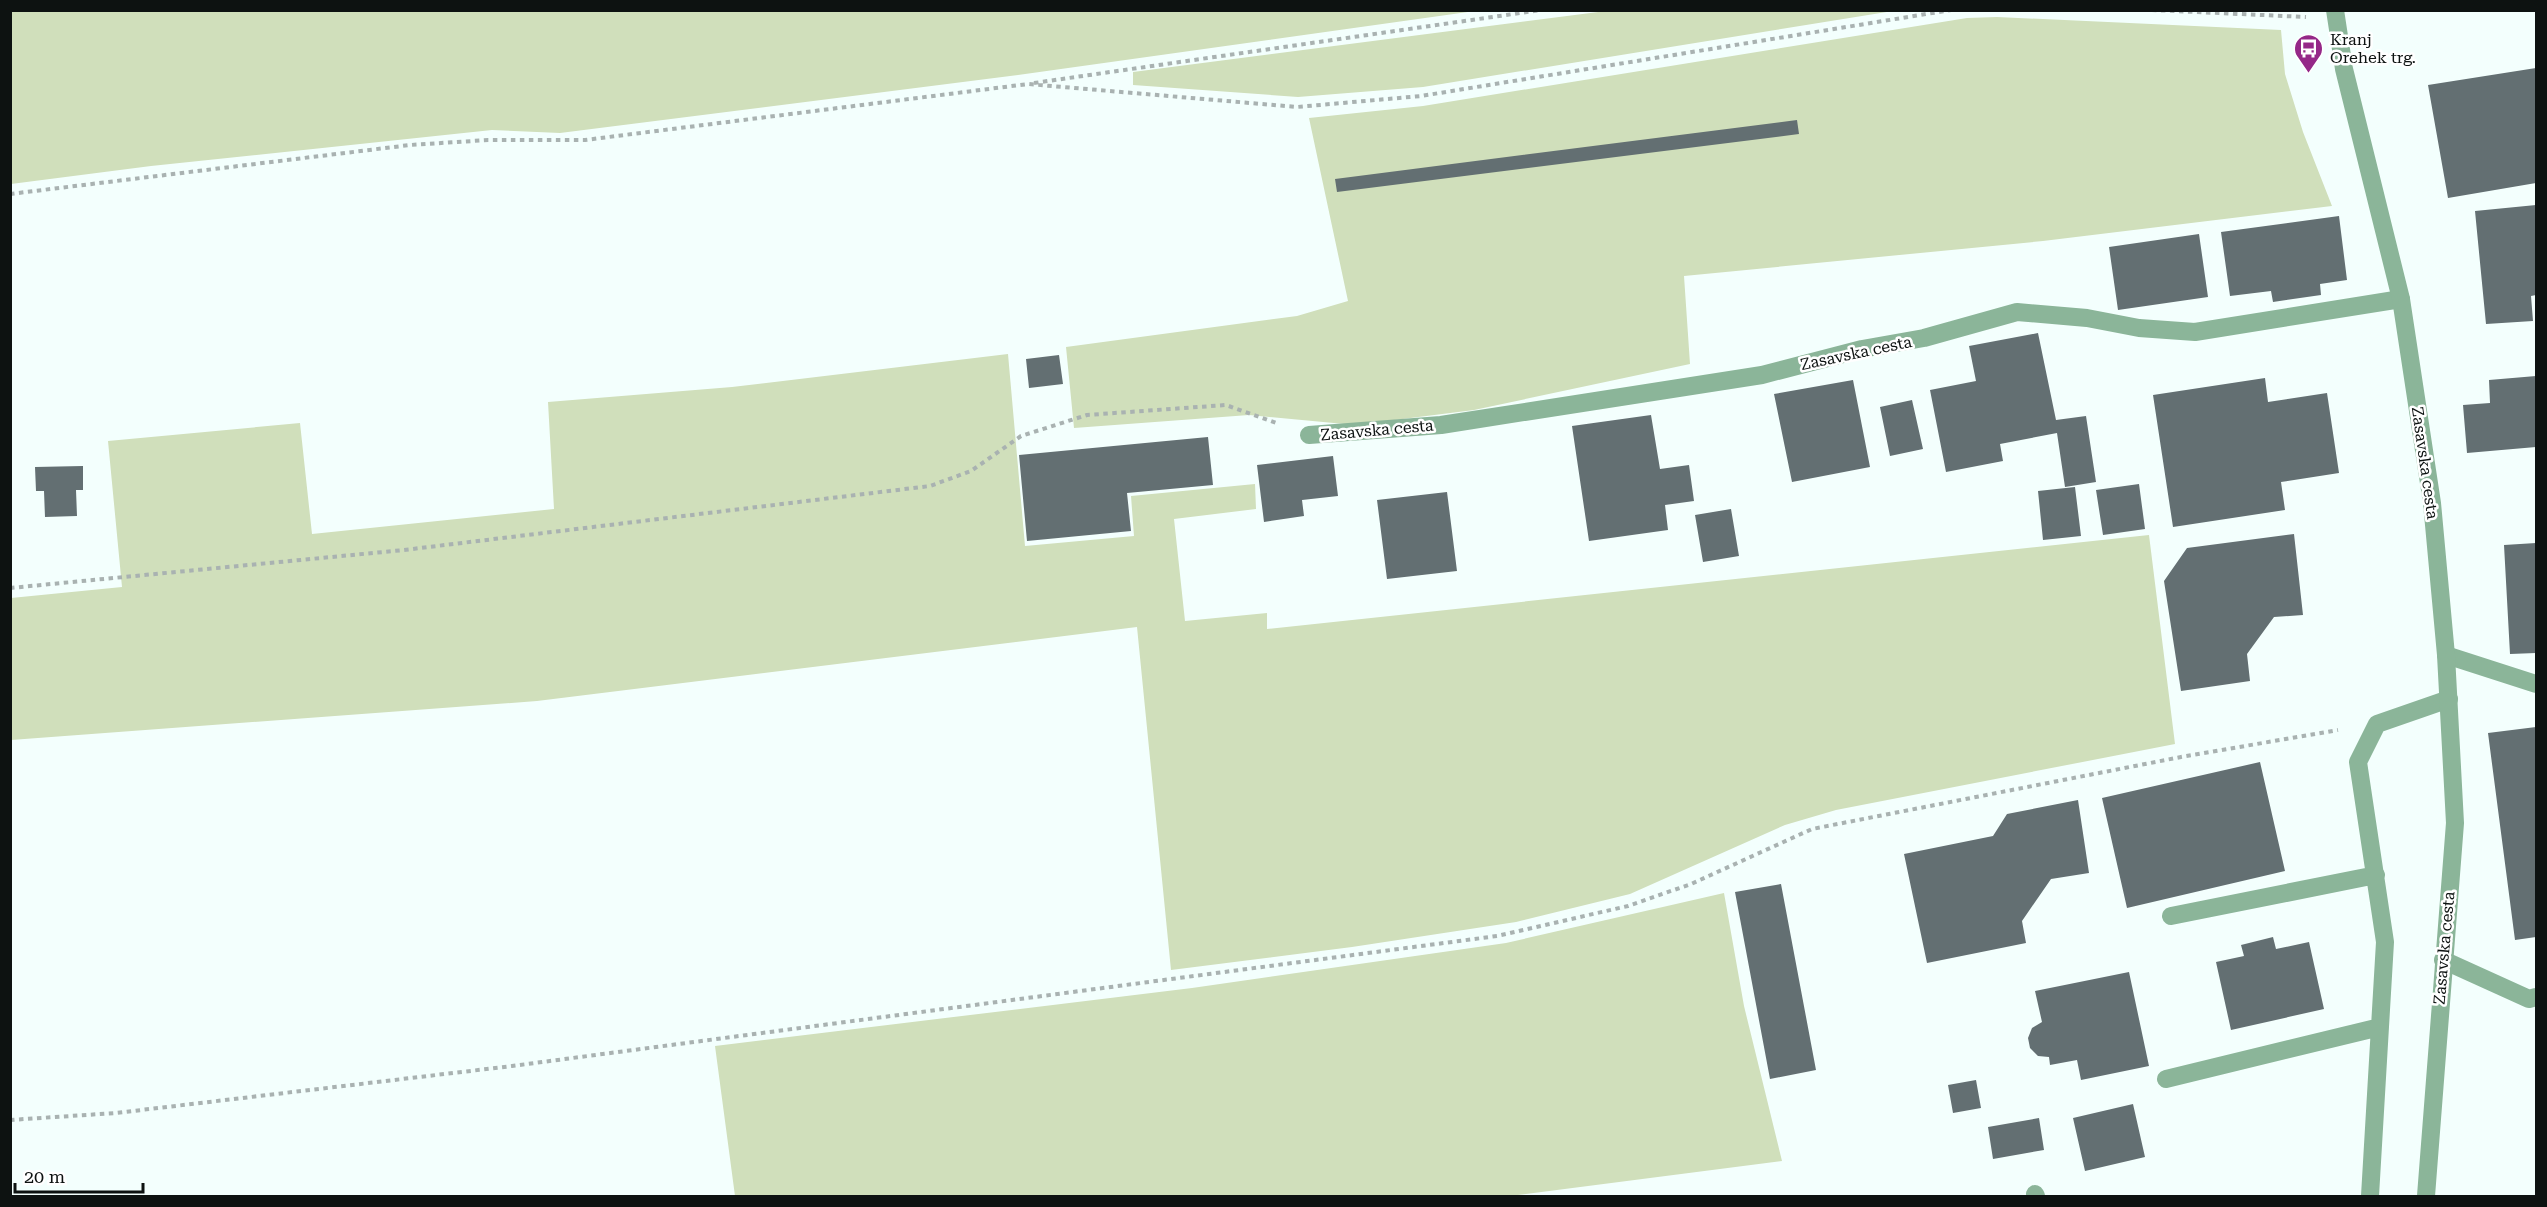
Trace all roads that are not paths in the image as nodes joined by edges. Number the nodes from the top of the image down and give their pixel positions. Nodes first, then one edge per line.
1 (2336, 14) edge
2 (2401, 299) junction
3 (1309, 435) road end
4 (2446, 655) junction
5 (2536, 684) edge
6 (2449, 699) junction
7 (2376, 876) junction
8 (2171, 916) dead end
9 (2442, 960) junction
10 (2536, 997) edge
11 (2380, 1027) junction
12 (2166, 1079) dead end
13 (2370, 1197) edge
14 (2426, 1197) edge

1 - 2 street, Zasavska cesta
2 - 3 street, Zasavska cesta
2 - 4 street, Zasavska cesta
4 - 5 street
4 - 6 street, Zasavska cesta
6 - 7 street
6 - 9 street, Zasavska cesta
7 - 8 street
7 - 11 street
9 - 10 street
9 - 14 street, Zasavska cesta
11 - 12 street
11 - 13 street

